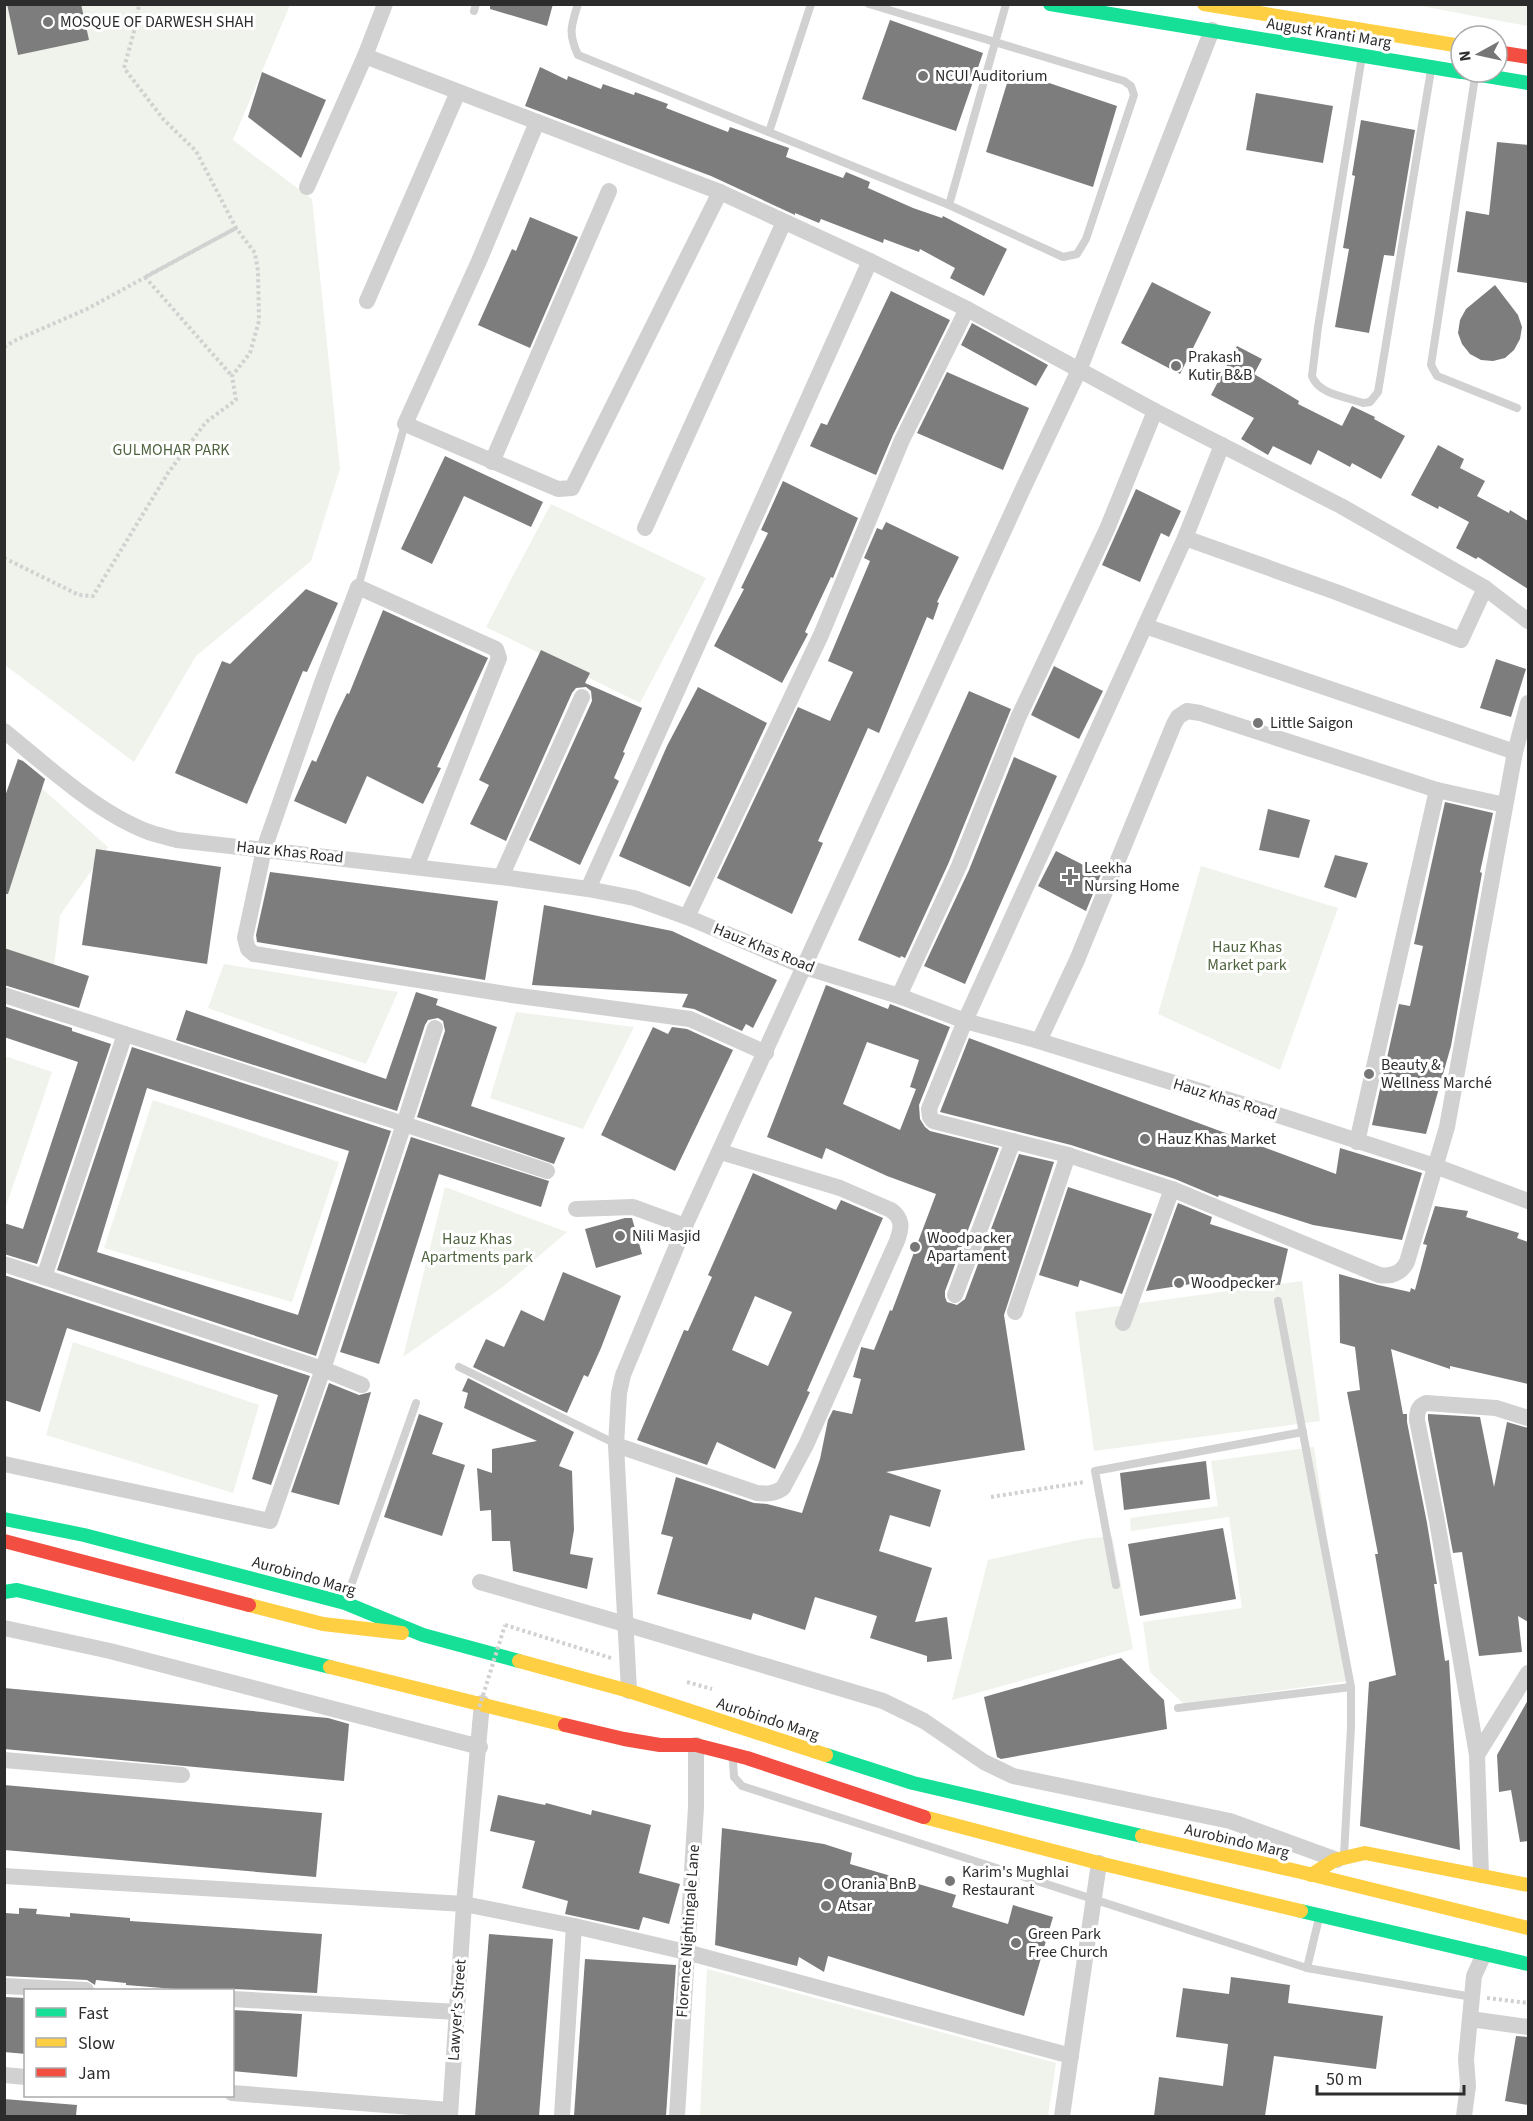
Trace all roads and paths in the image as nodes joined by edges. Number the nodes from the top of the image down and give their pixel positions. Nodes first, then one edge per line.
1 (139, 4) edge
2 (385, 4) edge
3 (578, 4) edge
4 (811, 4) edge
5 (869, 4) edge
6 (1006, 4) edge
7 (1204, 4) edge
8 (1058, 5) edge
9 (1212, 30) junction
10 (995, 42) junction
11 (1449, 44) edge
12 (1362, 54) junction
13 (1509, 54) edge
14 (365, 56) junction
15 (1528, 57) edge
16 (1432, 67) junction
17 (1449, 70) edge
18 (1509, 80) edge
19 (1528, 83) edge
20 (1466, 84) edge
21 (458, 92) junction
22 (537, 122) junction
23 (769, 132) junction
24 (307, 187) dead end
25 (609, 191) dead end
26 (720, 192) junction
27 (949, 205) junction
28 (784, 222) junction
29 (236, 228) junction
30 (870, 261) junction
31 (145, 277) junction
32 (367, 301) dead end
33 (967, 309) junction
34 (4, 347) edge
35 (1080, 368) junction
36 (232, 376) junction
37 (1517, 408) dead end
38 (1155, 411) junction
39 (405, 424) junction
40 (1222, 445) junction
41 (492, 462) junction
42 (645, 528) dead end
43 (1185, 538) junction
44 (4, 558) edge
45 (358, 587) junction
46 (1485, 588) junction
47 (1528, 621) edge
48 (1145, 626) junction
49 (582, 697) dead end
50 (1528, 703) edge
51 (4, 731) edge
52 (1515, 753) junction
53 (1437, 790) junction
54 (1505, 805) junction
55 (264, 849) junction
56 (416, 867) junction
57 (501, 877) junction
58 (588, 889) junction
59 (687, 917) junction
60 (805, 967) junction
61 (4, 995) edge
62 (899, 996) junction
63 (965, 1021) junction
64 (435, 1028) dead end
65 (125, 1034) junction
66 (1039, 1041) junction
67 (766, 1053) junction
68 (404, 1124) junction
69 (1013, 1141) junction
70 (1357, 1142) junction
71 (721, 1152) junction
72 (1068, 1155) junction
73 (1435, 1166) junction
74 (547, 1171) dead end
75 (1172, 1189) junction
76 (1528, 1201) edge
77 (576, 1209) dead end
78 (685, 1226) junction
79 (4, 1264) edge
80 (45, 1277) junction
81 (955, 1295) dead end
82 (1278, 1301) dead end
83 (1015, 1312) dead end
84 (1123, 1323) dead end
85 (459, 1366) dead end
86 (323, 1369) junction
87 (362, 1385) dead end
88 (416, 1403) dead end
89 (1528, 1418) edge
90 (1303, 1432) junction
91 (616, 1445) junction
92 (4, 1464) edge
93 (1097, 1480) junction
94 (990, 1497) dead end
95 (4, 1519) edge
96 (4, 1540) edge
97 (480, 1582) dead end
98 (1116, 1585) dead end
99 (9, 1590) edge
100 (345, 1603) junction
101 (625, 1624) junction
102 (505, 1625) dead end
103 (4, 1628) edge
104 (423, 1635) junction
105 (1528, 1673) edge
106 (1351, 1687) junction
107 (629, 1691) junction
108 (482, 1703) junction
109 (1178, 1708) dead end
110 (474, 1724) dead end
111 (696, 1745) junction
112 (480, 1747) junction
113 (734, 1754) junction
114 (1477, 1755) junction
115 (4, 1760) edge
116 (182, 1775) dead end
117 (1341, 1859) junction
118 (1099, 1863) junction
119 (1311, 1875) junction
120 (1480, 1875) junction
121 (4, 1876) edge
122 (1528, 1885) edge
123 (1095, 1898) junction
124 (464, 1904) junction
125 (1320, 1915) junction
126 (574, 1926) junction
127 (1528, 1928) edge
128 (686, 1952) junction
129 (1484, 1953) junction
130 (1528, 1964) edge
131 (1307, 1968) junction
132 (4, 1986) edge
133 (66, 1989) edge
134 (1472, 1997) junction
135 (234, 1999) edge
136 (1528, 2002) edge
137 (457, 2012) junction
138 (1470, 2019) junction
139 (1528, 2027) edge
140 (1071, 2056) junction
141 (4, 2075) edge
142 (24, 2077) edge
143 (234, 2093) edge
144 (450, 2113) edge
145 (1469, 2115) edge
146 (562, 2116) edge
147 (677, 2116) edge
148 (1062, 2116) edge

1 - 29 path
2 - 14 street
3 - 23 lane
4 - 23 lane
5 - 10 lane
6 - 10 lane
7 - 11 main road, August Kranti Marg
8 - 9 main road, August Kranti Marg
9 - 12 main road, August Kranti Marg
9 - 35 street
10 - 27 lane
10 - 27 lane
12 - 16 main road, August Kranti Marg
12 - 16 lane
13 - 15 main road
14 - 21 street
14 - 24 street
16 - 17 main road, August Kranti Marg
18 - 19 main road, August Kranti Marg
20 - 37 lane
21 - 22 street
21 - 32 street
22 - 26 street
22 - 39 street
23 - 27 lane
25 - 41 street
26 - 28 street
26 - 41 street
28 - 30 street
28 - 42 street
29 - 31 path
29 - 36 path
30 - 33 street
30 - 58 street
31 - 34 path
31 - 36 path
33 - 35 street
33 - 59 street
35 - 38 street
35 - 60 street
36 - 44 path
38 - 40 street
38 - 62 street
39 - 41 street
39 - 45 lane
40 - 43 street
40 - 46 street
43 - 46 street
43 - 48 street
45 - 55 street
45 - 56 street
46 - 47 street
48 - 52 street
48 - 63 street
49 - 57 street
50 - 52 street
51 - 55 street, Hauz Khas Road
52 - 54 street
53 - 54 street
53 - 66 street
53 - 70 street
54 - 73 street
55 - 56 street, Hauz Khas Road
55 - 67 street
56 - 57 street, Hauz Khas Road
57 - 58 street, Hauz Khas Road
58 - 59 street, Hauz Khas Road
59 - 60 street, Hauz Khas Road
60 - 62 street, Hauz Khas Road
60 - 67 street
61 - 65 street
62 - 63 street, Hauz Khas Road
63 - 66 street, Hauz Khas Road
63 - 69 street
64 - 68 street
65 - 68 street
65 - 80 street
66 - 70 street, Hauz Khas Road
67 - 71 street
68 - 74 street
68 - 86 street
69 - 72 street
69 - 81 street
70 - 73 street, Hauz Khas Road
71 - 78 street
71 - 91 street
72 - 75 street
72 - 83 street
73 - 75 street
73 - 76 street, Hauz Khas Road
75 - 84 street
77 - 78 street
78 - 91 street
79 - 80 street
80 - 86 street
82 - 90 lane
85 - 91 lane
86 - 87 street
86 - 92 street
88 - 100 lane
89 - 114 street
90 - 93 lane
90 - 106 lane
91 - 101 street
93 - 94 path
93 - 98 lane
95 - 100 main road, Aurobindo Marg
96 - 104 main road
97 - 101 street
99 - 108 main road
100 - 104 main road, Aurobindo Marg
101 - 107 street
101 - 117 street
102 - 110 path, bridge
103 - 112 street
104 - 107 main road, Aurobindo Marg
105 - 114 street
106 - 109 lane
106 - 117 lane
107 - 119 main road, Aurobindo Marg
108 - 111 main road
108 - 112 street, Lawyer's Street
111 - 113 main road
111 - 128 street, Florence Nightingale Lane
112 - 124 street, Lawyer's Street
113 - 118 main road
113 - 123 lane
114 - 120 street
115 - 116 street
117 - 119 main road
117 - 120 main road
118 - 123 street
118 - 125 main road
119 - 127 main road, Aurobindo Marg
120 - 122 main road
121 - 124 street
123 - 131 lane
123 - 140 street
124 - 126 street
124 - 137 street, Lawyer's Street
125 - 129 main road
125 - 131 lane
126 - 128 street
126 - 146 street
128 - 140 street
128 - 147 street, Florence Nightingale Lane
129 - 130 main road
129 - 134 street
131 - 134 lane
132 - 133 street
134 - 136 path
134 - 138 street
135 - 137 street
137 - 144 street, Lawyer's Street
138 - 139 street
138 - 145 street
140 - 148 street
141 - 142 street
143 - 144 street

